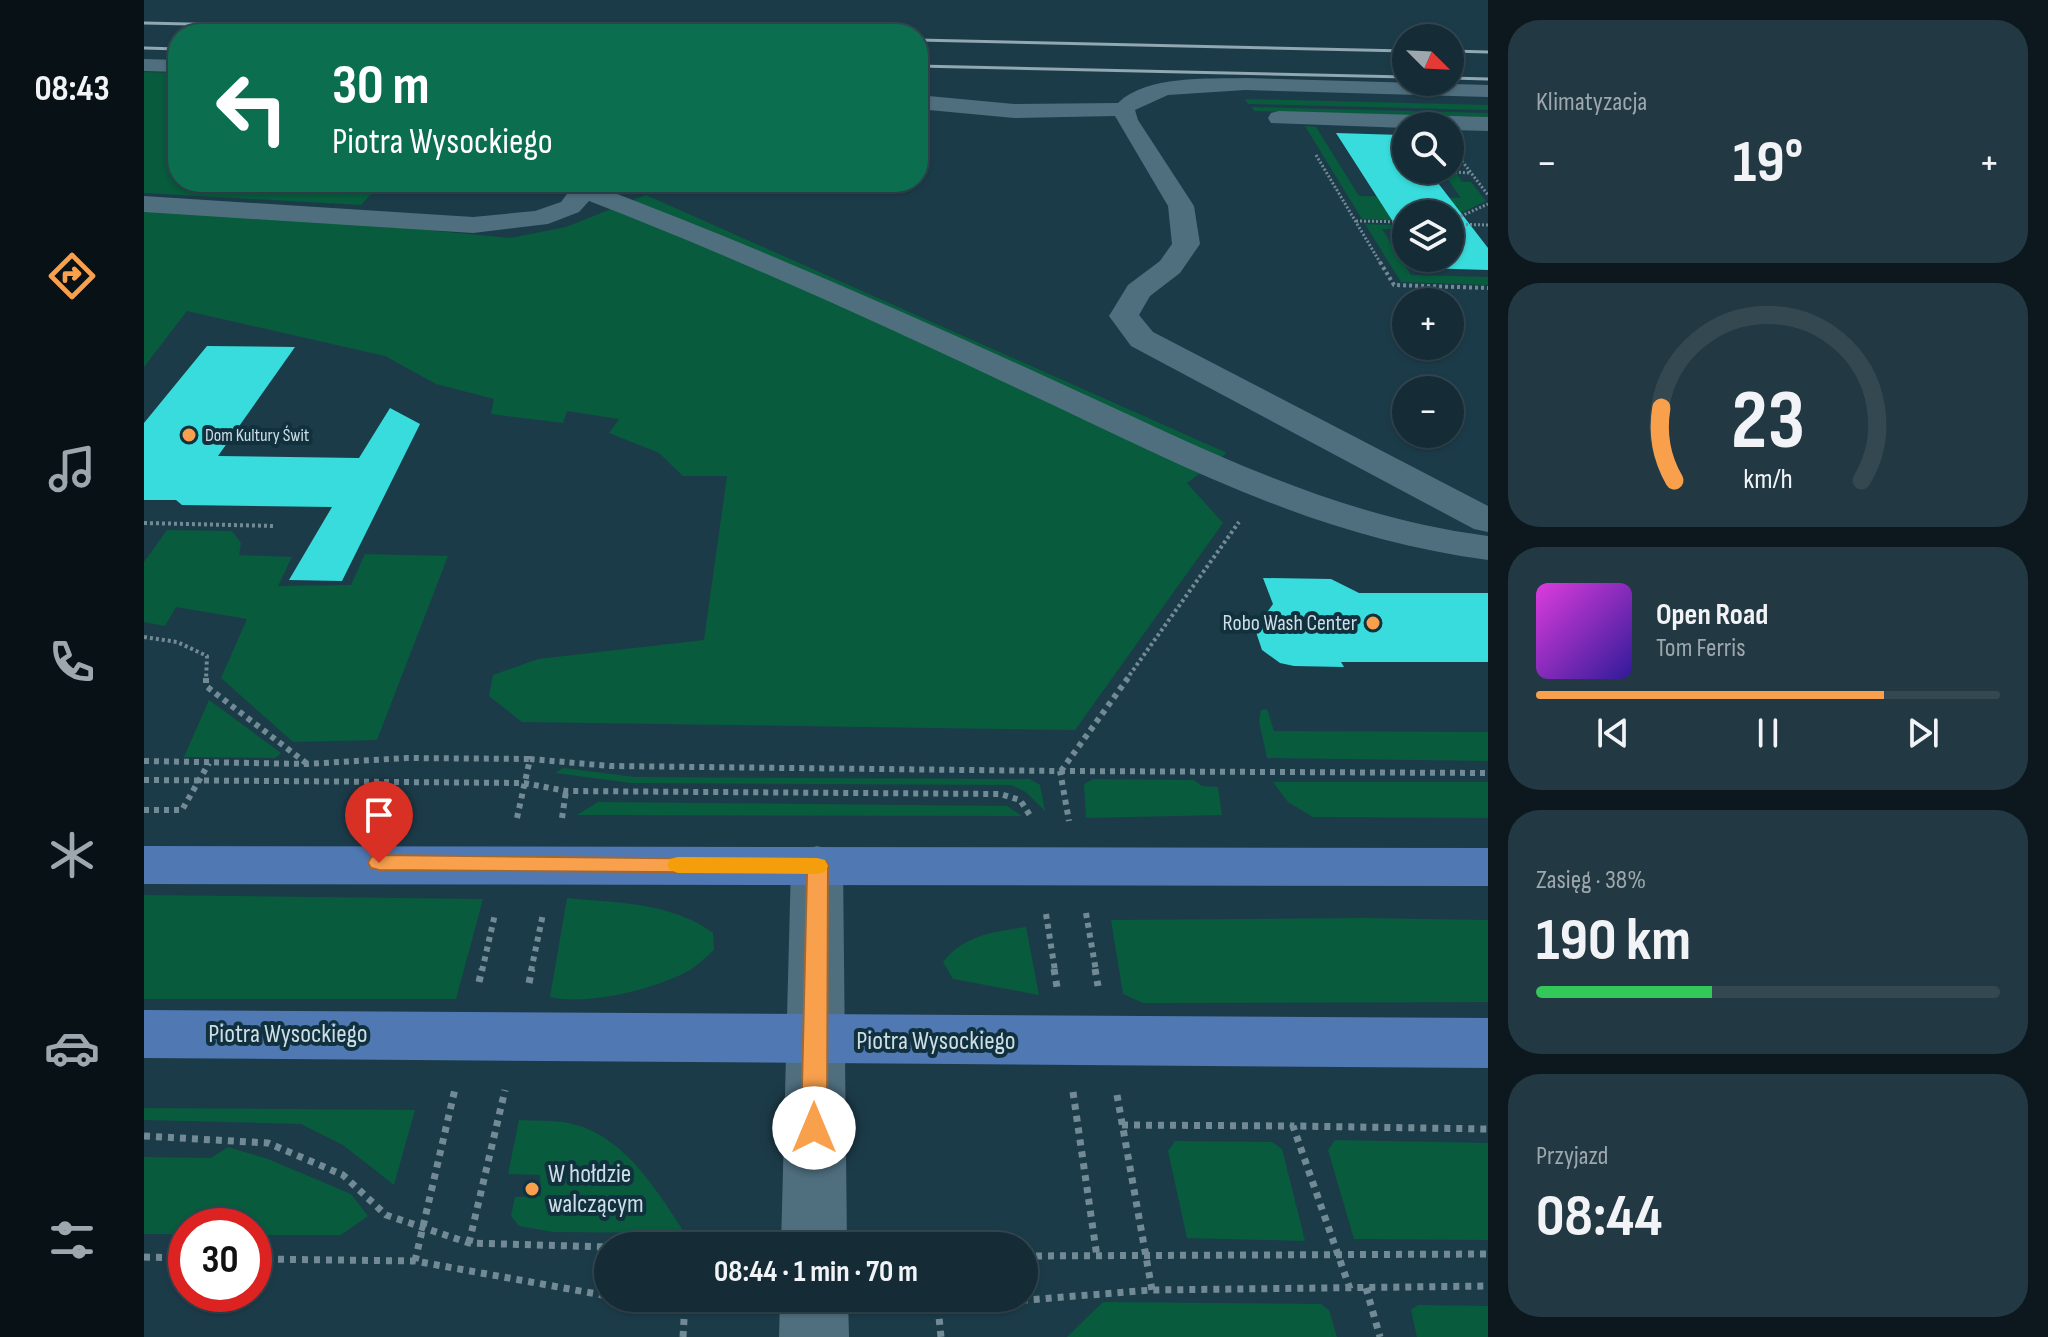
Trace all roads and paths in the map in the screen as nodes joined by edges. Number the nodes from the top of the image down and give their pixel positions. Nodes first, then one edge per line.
1 (144, 65) edge
2 (168, 66) edge
3 (1488, 91) edge
4 (928, 103) edge
5 (1124, 109) junction
6 (1279, 118) dead end
7 (1488, 124) edge
8 (1312, 148) dead end
9 (1464, 164) edge
10 (1464, 173) edge
11 (1470, 173) junction
12 (582, 192) edge
13 (598, 192) edge
14 (1488, 195) edge
15 (144, 204) edge
16 (1488, 204) edge
17 (1464, 215) edge
18 (1356, 221) junction
19 (1392, 222) edge
20 (1464, 223) edge
21 (1488, 225) edge
22 (1488, 288) edge
23 (1241, 519) dead end
24 (1488, 521) edge
25 (144, 523) edge
26 (275, 526) dead end
27 (1488, 548) edge
28 (144, 637) edge
29 (530, 759) dead end
30 (144, 761) edge
31 (209, 762) junction
32 (306, 764) junction
33 (1488, 773) edge
34 (144, 810) edge
35 (144, 865) edge
36 (817, 865) junction
37 (1488, 867) edge
38 (144, 1034) edge
39 (814, 1040) junction
40 (1488, 1043) edge
41 (1122, 1125) dead end
42 (1293, 1126) junction
43 (1488, 1129) edge
44 (144, 1136) edge
45 (814, 1232) edge
46 (594, 1247) edge
47 (1488, 1254) edge
48 (1038, 1256) edge
49 (1336, 1256) junction
50 (144, 1257) edge
51 (168, 1258) edge
52 (272, 1259) edge
53 (1488, 1286) edge
54 (1366, 1288) junction
55 (1350, 1289) junction
56 (594, 1293) edge
57 (1038, 1299) edge
58 (684, 1312) edge
59 (938, 1312) edge
60 (683, 1337) edge
61 (941, 1337) edge
62 (1380, 1337) edge

1 - 2 street
3 - 5 street
4 - 5 street
5 - 24 street
6 - 7 street
8 - 18 path
9 - 11 path
10 - 11 path
11 - 14 path
12 - 15 street
13 - 27 street
16 - 17 path
18 - 19 path
18 - 22 path
20 - 21 path
23 - 33 path
25 - 26 path
28 - 32 path
29 - 32 path
30 - 31 path
31 - 32 path
31 - 34 path
35 - 36 main road
36 - 37 main road
36 - 39 street
38 - 39 main road, Piotra Wysockiego
39 - 40 main road, Piotra Wysockiego
39 - 45 street
41 - 42 path
42 - 43 path
42 - 49 path
44 - 46 path
47 - 49 path
48 - 49 path
49 - 55 path
50 - 51 path
52 - 56 path
53 - 54 path
54 - 55 path
54 - 62 path
55 - 57 path
58 - 60 path
59 - 61 path

